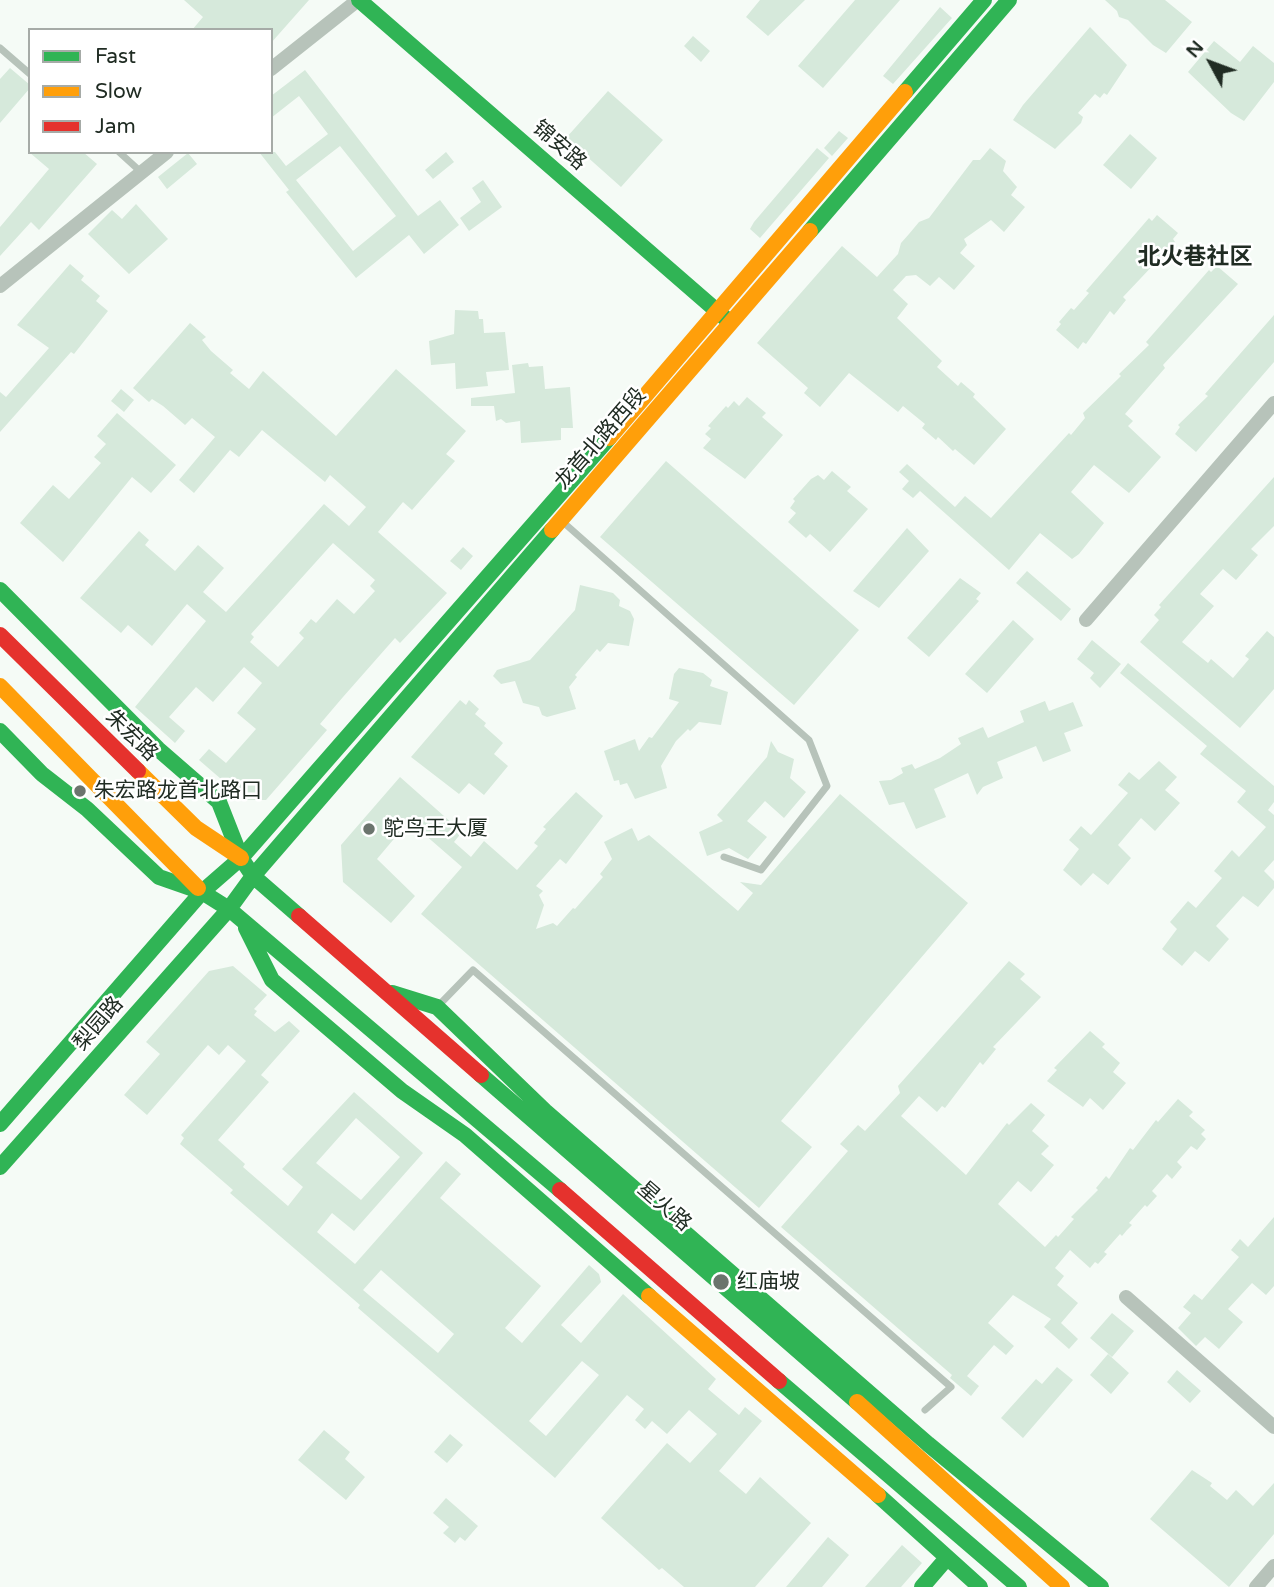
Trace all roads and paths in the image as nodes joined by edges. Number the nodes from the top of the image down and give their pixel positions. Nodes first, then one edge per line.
1 (358, 0) edge
2 (984, 0) edge
3 (1009, 0) edge
4 (0, 48) edge
5 (273, 67) edge
6 (28, 72) edge
7 (121, 154) edge
8 (165, 154) edge
9 (142, 173) junction
10 (0, 286) edge
11 (717, 311) junction
12 (731, 323) junction
13 (1274, 403) edge
14 (554, 514) junction
15 (0, 590) edge
16 (1086, 620) dead end
17 (0, 635) edge
18 (0, 686) edge
19 (0, 731) edge
20 (724, 857) dead end
21 (241, 858) junction
22 (253, 876) junction
23 (202, 891) junction
24 (229, 909) junction
25 (242, 920) junction
26 (384, 990) junction
27 (437, 1007) junction
28 (426, 1106) junction
29 (0, 1124) edge
30 (502, 1140) junction
31 (0, 1167) edge
32 (611, 1235) junction
33 (597, 1251) junction
34 (1126, 1297) dead end
35 (755, 1360) junction
36 (741, 1377) junction
37 (925, 1410) dead end
38 (1274, 1427) edge
39 (898, 1438) junction
40 (963, 1473) junction
41 (863, 1480) junction
42 (919, 1499) junction
43 (947, 1558) junction
44 (1274, 1566) edge
45 (922, 1587) edge
46 (980, 1587) edge
47 (1019, 1587) edge
48 (1062, 1587) edge
49 (1101, 1587) edge
50 (1256, 1587) edge

1 - 5 street
1 - 11 main road, 锦安路
2 - 11 main road, 龙首北路西段
3 - 12 main road, 龙首北路西段
4 - 6 lane
7 - 9 lane
8 - 9 street
9 - 10 street
11 - 12 main road, 锦安路
11 - 14 main road, 龙首北路西段
12 - 14 main road, 龙首北路西段
13 - 16 street
14 - 20 lane
14 - 21 main road, 龙首北路西段
14 - 22 main road, 龙首北路西段
15 - 21 main road
17 - 21 main road, 朱宏路
18 - 23 main road
19 - 23 main road
21 - 22 main road, 星火路
21 - 23 main road, 龙首北路西段
22 - 24 main road, 龙首北路西段
22 - 26 main road, 星火路
23 - 24 main road
23 - 29 main road, 梨园路
24 - 25 main road
24 - 31 main road, 梨园路
25 - 28 main road
25 - 30 main road
26 - 27 main road
26 - 39 main road, 星火路
27 - 37 lane
27 - 40 main road
28 - 30 main road
28 - 33 main road
30 - 32 main road
32 - 33 main road
32 - 35 main road
33 - 36 main road
34 - 38 street
35 - 36 main road
35 - 42 main road
36 - 41 main road
39 - 40 main road
39 - 48 main road, 星火路
40 - 49 main road
41 - 42 main road
41 - 43 main road
42 - 47 main road
43 - 45 main road
43 - 46 main road
44 - 50 street

